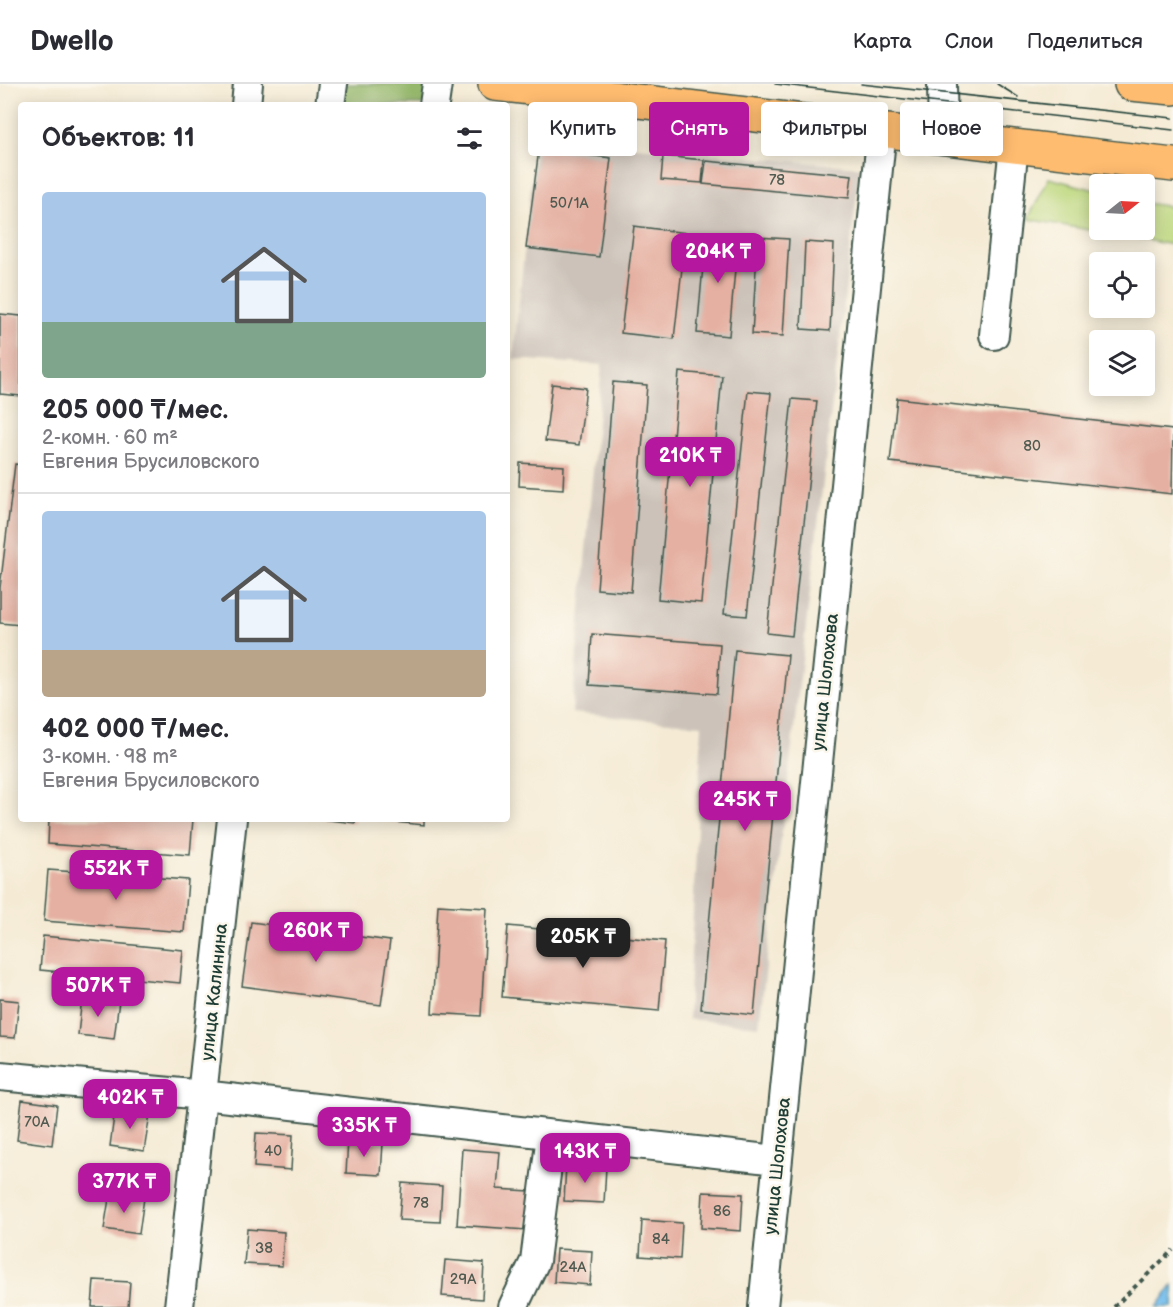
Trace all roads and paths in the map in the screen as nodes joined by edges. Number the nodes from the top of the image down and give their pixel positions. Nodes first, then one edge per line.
1 (249, 84) edge
2 (333, 84) edge
3 (437, 84) edge
4 (495, 84) edge
5 (942, 84) edge
6 (1131, 84) edge
7 (1173, 88) edge
8 (246, 102) edge
9 (330, 102) edge
10 (434, 102) edge
11 (942, 102) edge
12 (761, 115) edge
13 (1003, 145) edge
14 (1014, 146) junction
15 (879, 156) edge
16 (1173, 165) edge
17 (994, 335) dead end
18 (232, 822) edge
19 (0, 1076) edge
20 (203, 1095) junction
21 (551, 1135) junction
22 (777, 1160) junction
23 (1173, 1250) edge
24 (179, 1307) edge
25 (513, 1307) edge
26 (763, 1307) edge
27 (1114, 1307) edge

1 - 8 street
2 - 9 street
3 - 10 street
4 - 12 main road
5 - 11 street
6 - 7 main road
13 - 14 main road
14 - 16 main road
14 - 17 street
15 - 22 street, улица Шолохова
18 - 20 street, улица Калинина
19 - 20 street
20 - 21 street
20 - 24 street, улица Калинина
21 - 22 street
21 - 25 street
22 - 26 street, улица Шолохова
23 - 27 path

